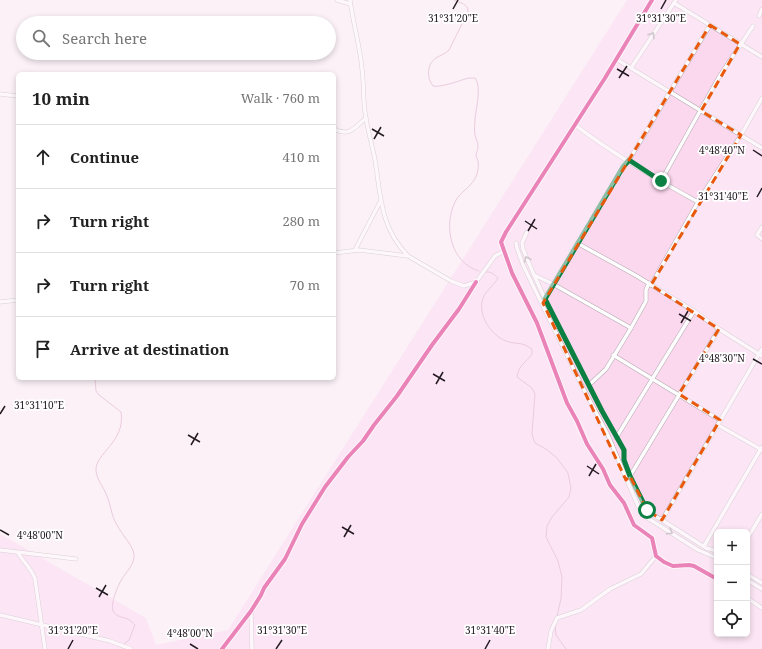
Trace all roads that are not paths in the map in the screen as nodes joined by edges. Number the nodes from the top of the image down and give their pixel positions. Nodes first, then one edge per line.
1 (337, 0) edge
2 (652, 0) edge
3 (675, 1) edge
4 (350, 2) edge
5 (762, 9) edge
6 (759, 16) dead end
7 (710, 25) junction
8 (753, 26) dead end
9 (740, 44) junction
10 (762, 57) edge
11 (616, 59) junction
12 (631, 68) junction
13 (670, 92) junction
14 (0, 94) edge
15 (16, 96) edge
16 (762, 98) edge
17 (701, 111) junction
18 (366, 118) junction
19 (575, 125) junction
20 (336, 130) edge
21 (741, 135) junction
22 (762, 148) edge
23 (629, 160) junction
24 (661, 181) junction
25 (380, 202) junction
26 (698, 202) junction
27 (762, 227) edge
28 (527, 232) dead end
29 (762, 239) edge
30 (516, 242) dead end
31 (577, 242) junction
32 (355, 250) junction
33 (504, 251) junction
34 (336, 253) edge
35 (408, 256) junction
36 (534, 275) junction
37 (476, 282) junction
38 (553, 284) junction
39 (650, 284) junction
40 (16, 300) edge
41 (544, 301) junction
42 (0, 302) edge
43 (694, 311) junction
44 (631, 328) junction
45 (719, 329) junction
46 (762, 349) edge
47 (614, 355) junction
48 (760, 355) edge
49 (653, 379) junction
50 (589, 385) junction
51 (679, 394) junction
52 (602, 411) junction
53 (597, 415) junction
54 (720, 420) junction
55 (718, 425) junction
56 (616, 438) junction
57 (762, 449) edge
58 (630, 476) junction
59 (626, 480) junction
60 (636, 488) junction
61 (631, 490) junction
62 (762, 514) edge
63 (662, 520) junction
64 (750, 535) edge
65 (704, 546) junction
66 (0, 550) edge
67 (714, 551) edge
68 (18, 553) junction
69 (656, 556) junction
70 (714, 557) edge
71 (76, 559) dead end
72 (750, 576) edge
73 (714, 577) edge
74 (750, 582) edge
75 (762, 583) edge
76 (762, 589) edge
77 (750, 600) edge
78 (762, 608) edge
79 (251, 611) junction
80 (0, 614) edge
81 (42, 625) junction
82 (45, 649) edge
83 (131, 649) edge
84 (222, 649) edge
85 (252, 649) edge
86 (548, 649) edge

1 - 4 street
2 - 11 street
3 - 7 street
12 -> 3 street
4 - 18 street
5 - 6 street
7 - 9 street
7 - 13 street
8 - 9 street
9 - 10 street
9 - 17 street
11 - 12 street
11 - 19 street
12 - 13 street
13 - 17 street
13 - 23 street
14 - 15 street
16 - 21 street
17 - 21 street
17 - 24 street
18 - 20 street
18 - 25 street
19 - 23 street
19 - 33 street
21 - 22 street
21 - 26 street
23 - 24 street
23 - 31 street
24 - 26 street
25 - 32 street
25 - 35 street
26 - 39 street
27 - 29 street
36 -> 28 street
30 - 41 street
31 - 38 street
31 - 39 street
32 - 34 street
32 - 35 street
33 - 37 street
33 - 69 street
35 - 37 street
36 - 38 street
36 - 41 street
37 - 79 street
38 - 41 street
38 - 44 street
39 - 43 street
39 - 44 street
40 - 42 street
41 - 50 street
41 - 53 street
43 - 45 street
43 - 49 street
44 - 47 street
45 - 48 street
45 - 51 street
46 - 48 street
47 - 49 street
47 - 50 street
48 - 54 street
49 - 51 street
49 - 56 street
50 - 52 street
51 - 54 street
51 - 58 street
52 - 53 street
52 - 56 street
53 - 59 street
54 - 55 street
55 - 57 street
55 - 63 street
56 - 58 street
57 - 65 street
58 - 59 street
58 - 60 street
59 - 61 street
60 - 61 street
60 - 63 street
61 -> 70 street
62 - 64 street
63 - 65 street
65 - 67 street
66 - 68 street
68 - 71 street
68 - 81 street
69 - 73 street
69 - 86 street
72 - 75 street
74 - 76 street
77 - 78 street
79 - 84 street
79 - 85 street
80 - 81 street
81 - 82 street
81 - 83 street

